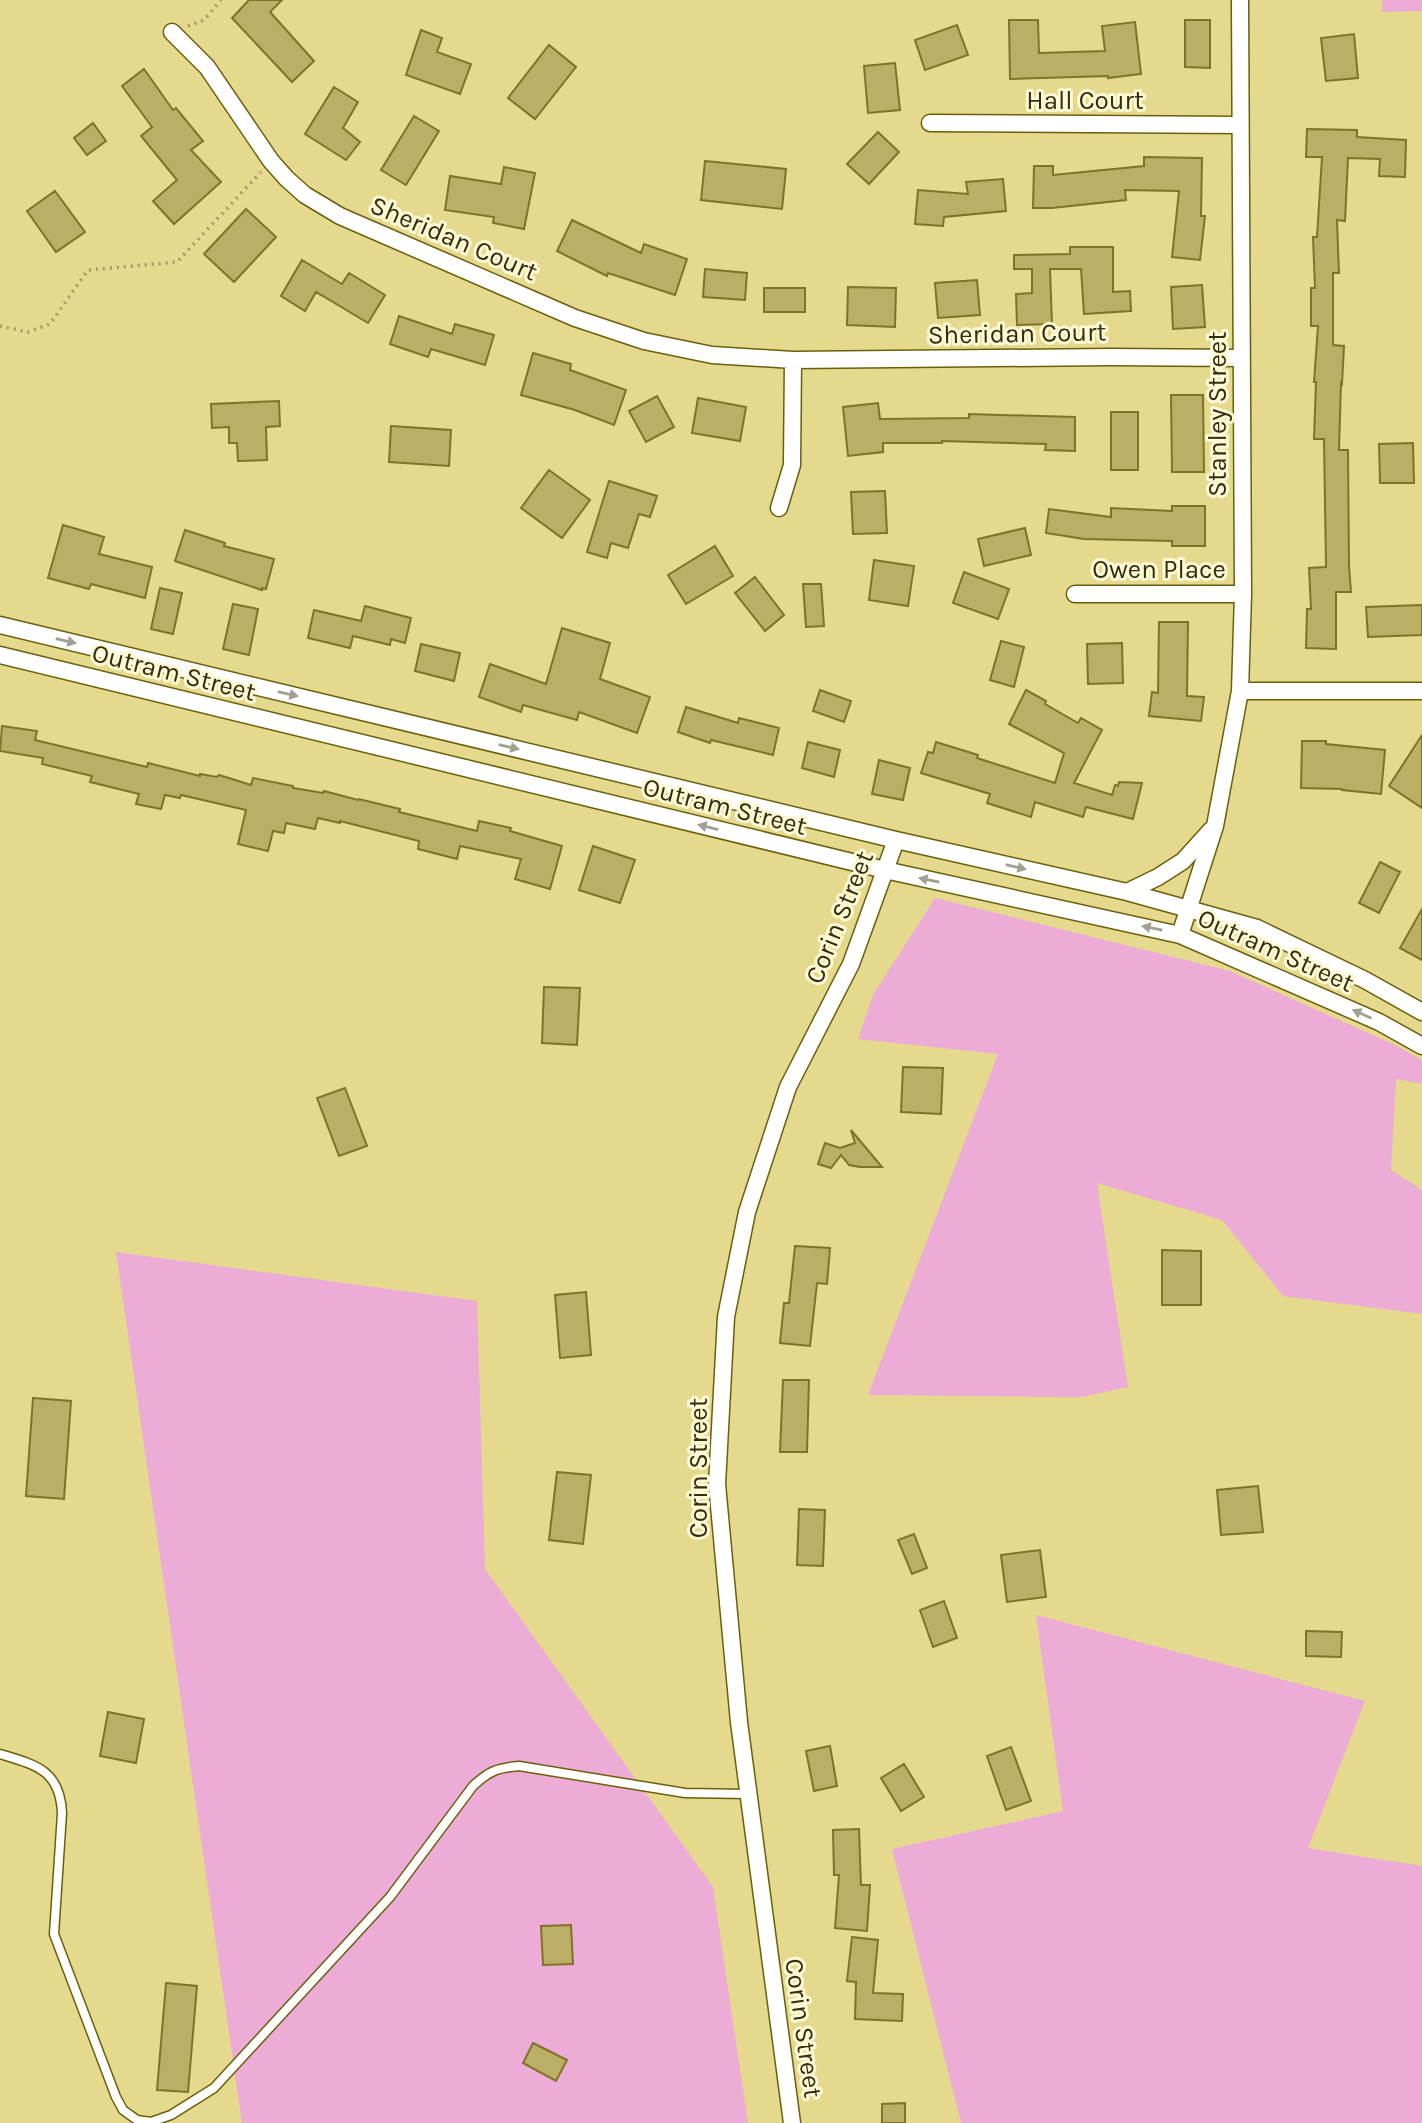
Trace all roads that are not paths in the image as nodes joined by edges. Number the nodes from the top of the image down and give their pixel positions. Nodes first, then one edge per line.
1 (1240, 0) edge
2 (172, 32) road end
3 (930, 123) dead end
4 (1240, 125) junction
5 (1241, 358) junction
6 (793, 360) junction
7 (779, 508) dead end
8 (1075, 594) dead end
9 (1243, 594) junction
10 (0, 625) edge
11 (0, 655) edge
12 (1240, 691) junction
13 (1422, 691) edge
14 (1215, 826) junction
15 (896, 839) junction
16 (884, 870) junction
17 (1127, 892) junction
18 (1188, 909) junction
19 (1180, 934) junction
20 (1422, 1012) edge
21 (1422, 1046) edge
22 (0, 1754) edge
23 (748, 1794) junction
24 (792, 2123) edge

1 - 4 street, Stanley Street
2 - 6 street, Sheridan Court
3 - 4 street, Hall Court
4 - 5 street, Stanley Street
5 - 6 street, Sheridan Court
5 - 9 street, Stanley Street
6 - 7 street
8 - 9 street, Owen Place
9 - 12 street, Stanley Street
10 -> 15 street, Outram Street
16 -> 11 street, Outram Street
12 - 13 street
12 - 14 street, Stanley Street
14 - 17 street
14 - 18 street, Stanley Street
15 - 16 street, Corin Street
15 -> 17 street, Outram Street
19 -> 16 street, Outram Street
16 - 23 street, Corin Street
17 - 18 street, Outram Street
18 - 19 street, Stanley Street
18 - 20 street, Outram Street
21 -> 19 street, Outram Street
22 - 23 lane
23 - 24 street, Corin Street

